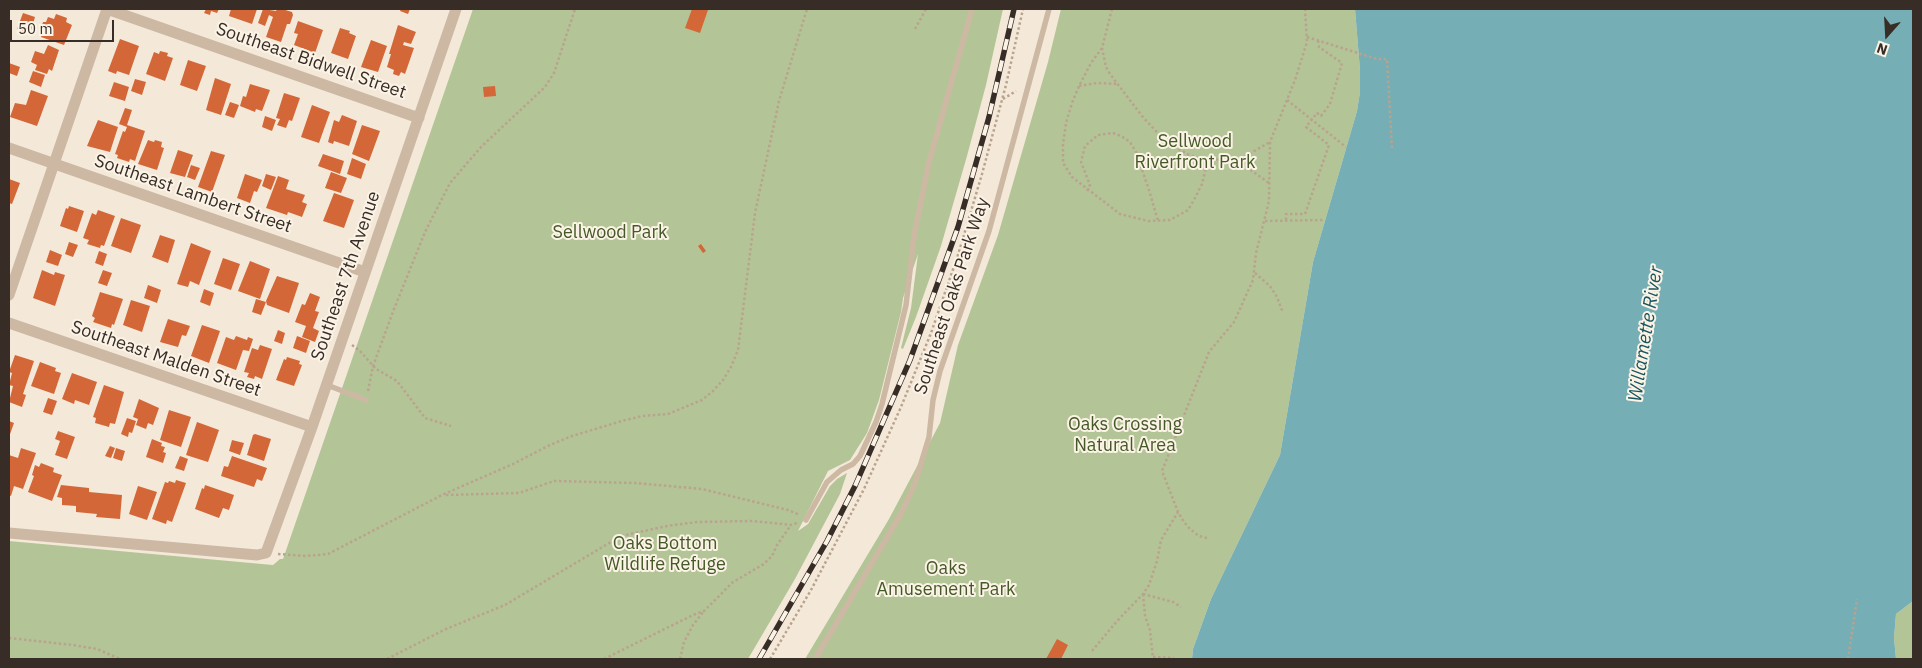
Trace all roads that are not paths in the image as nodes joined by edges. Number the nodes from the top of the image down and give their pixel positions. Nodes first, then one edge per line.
1 (107, 9) edge
2 (456, 9) edge
3 (972, 9) edge
4 (1049, 9) edge
5 (419, 118) junction
6 (9, 148) edge
7 (53, 164) junction
8 (366, 272) junction
9 (9, 295) edge
10 (9, 323) edge
11 (327, 385) junction
12 (366, 400) road end
13 (312, 427) junction
14 (806, 520) road end
15 (9, 533) edge
16 (815, 659) edge

1 - 5 street, Southeast Bidwell Street
1 - 7 street
2 - 5 street, Southeast 7th Avenue
3 - 14 lane
4 - 16 lane, Southeast Oaks Park Way
5 - 8 street, Southeast 7th Avenue
6 - 7 street, Southeast Lambert Street
7 - 8 street, Southeast Lambert Street
7 - 9 street
8 - 11 street, Southeast 7th Avenue
10 - 13 street, Southeast Malden Street
11 - 12 lane
11 - 13 street, Southeast 7th Avenue
13 - 15 street, Southeast 7th Avenue

